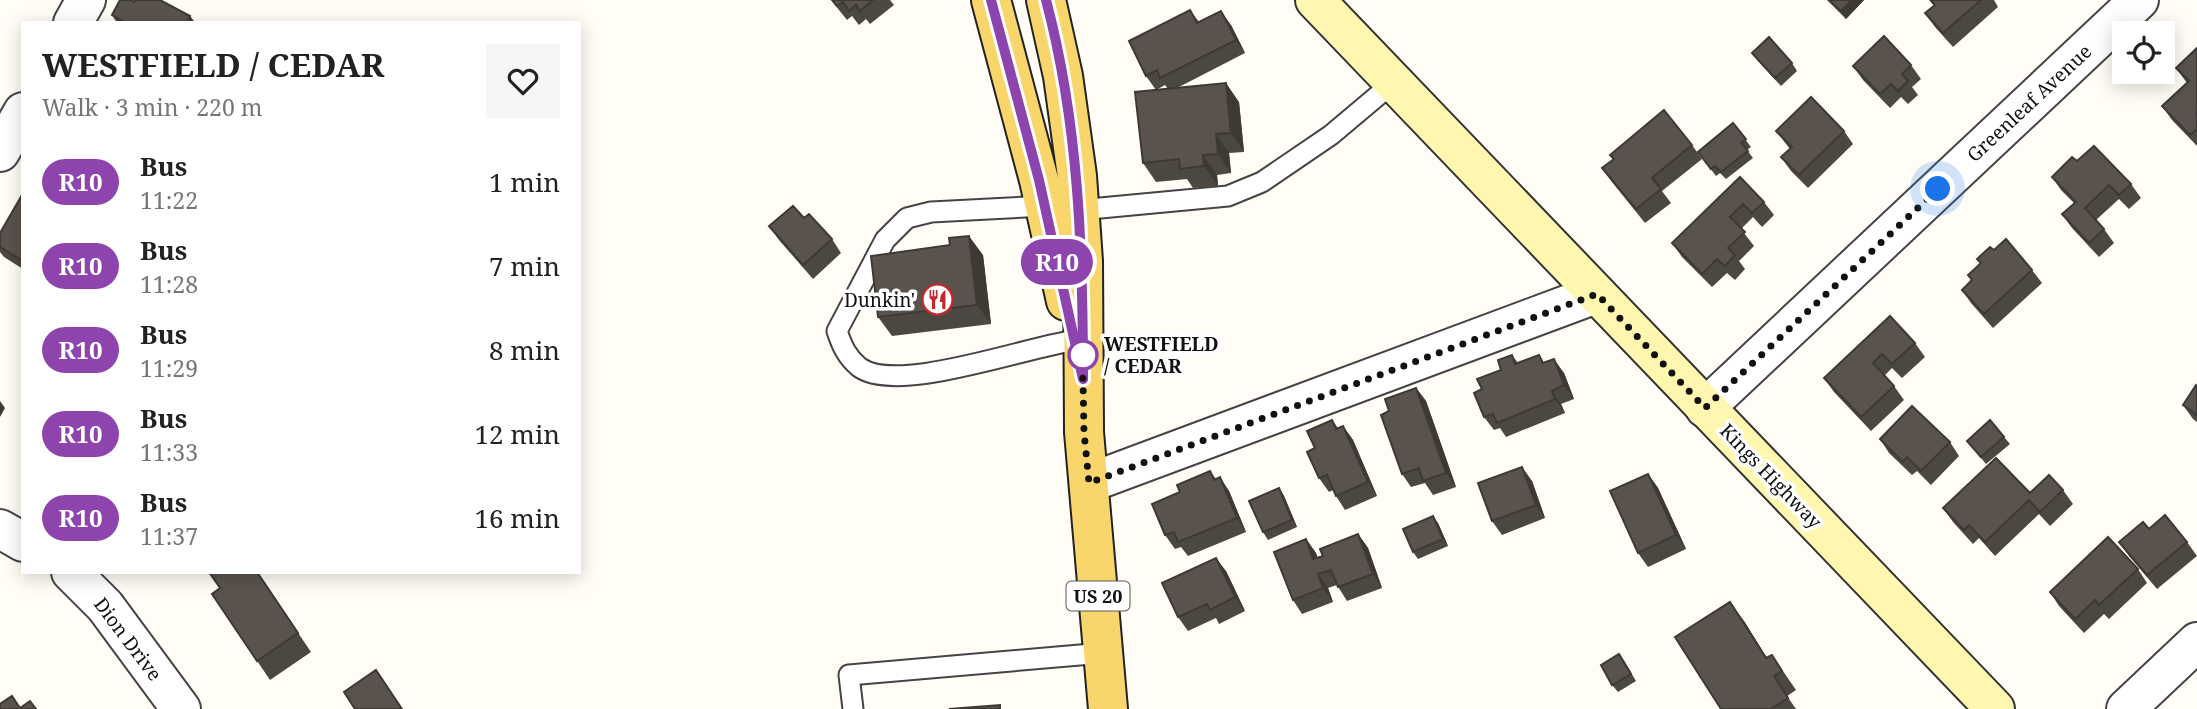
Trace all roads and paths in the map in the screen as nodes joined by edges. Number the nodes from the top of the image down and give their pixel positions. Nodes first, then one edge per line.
1 (86, 0) edge
2 (990, 0) edge
3 (1046, 0) edge
4 (1315, 0) edge
5 (2139, 0) edge
6 (74, 21) edge
7 (1394, 82) junction
8 (21, 115) edge
9 (0, 152) edge
10 (1062, 208) junction
11 (1597, 294) junction
12 (1079, 340) junction
13 (1705, 408) junction
14 (1089, 483) junction
15 (0, 529) edge
16 (21, 541) edge
17 (74, 574) edge
18 (2197, 642) edge
19 (1103, 653) junction
20 (181, 709) edge
21 (853, 709) edge
22 (1108, 709) edge
23 (1995, 709) edge
24 (2126, 709) edge

1 - 6 street
2 - 10 main road, US 20
3 - 10 main road, US 20
4 - 7 main road, Kings Highway
5 - 13 street, Greenleaf Avenue
7 - 10 lane
7 - 11 main road, Kings Highway
8 - 9 street
10 - 12 main road, US 20
10 - 12 lane
11 - 13 main road, Kings Highway
11 - 14 street
12 - 14 main road, US 20
13 - 23 main road, Kings Highway
14 - 19 main road, US 20
15 - 16 street
17 - 20 street, Dion Drive
18 - 24 street
19 - 21 lane
19 - 22 main road, US 20

